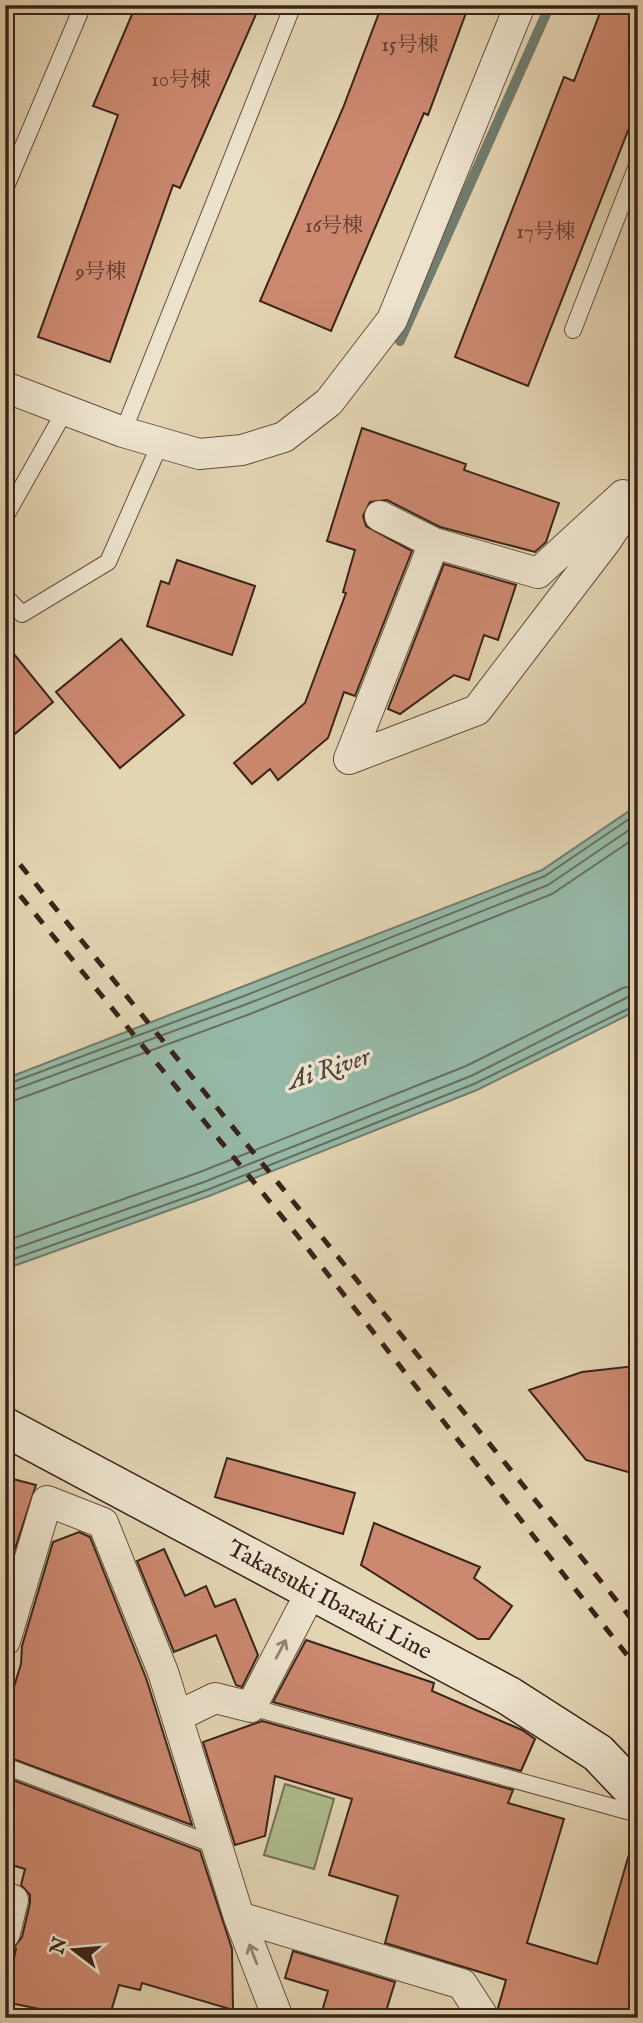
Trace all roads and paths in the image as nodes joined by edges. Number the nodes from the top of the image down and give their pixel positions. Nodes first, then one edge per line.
1 (83, 5) edge
2 (293, 5) edge
3 (520, 5) edge
4 (638, 163) edge
5 (5, 190) edge
6 (573, 330) dead end
7 (5, 387) edge
8 (65, 409) junction
9 (123, 432) junction
10 (160, 444) junction
11 (638, 481) edge
12 (638, 493) edge
13 (380, 516) dead end
14 (5, 517) edge
15 (434, 543) junction
16 (5, 596) edge
17 (5, 1427) edge
18 (311, 1592) junction
19 (5, 1641) edge
20 (251, 1707) junction
21 (178, 1716) junction
22 (5, 1766) edge
23 (638, 1795) edge
24 (638, 1814) edge
25 (217, 1846) junction
26 (5, 1897) edge
27 (239, 1917) junction
28 (5, 1933) edge
29 (278, 2018) edge
30 (484, 2018) edge

1 - 5 lane
2 - 9 lane
3 - 10 street
4 - 6 lane
7 - 8 street
8 - 9 street
8 - 14 lane
9 - 10 street
10 - 16 lane
11 - 15 street
12 - 15 street
13 - 15 street
17 - 18 main road, Takatsuki Ibaraki Line
20 -> 18 street
18 - 23 main road, Takatsuki Ibaraki Line
19 - 21 street
20 - 21 street
20 - 24 lane
21 - 25 street
22 - 25 lane
25 - 27 street
26 - 28 street
29 -> 27 street
27 - 30 street

